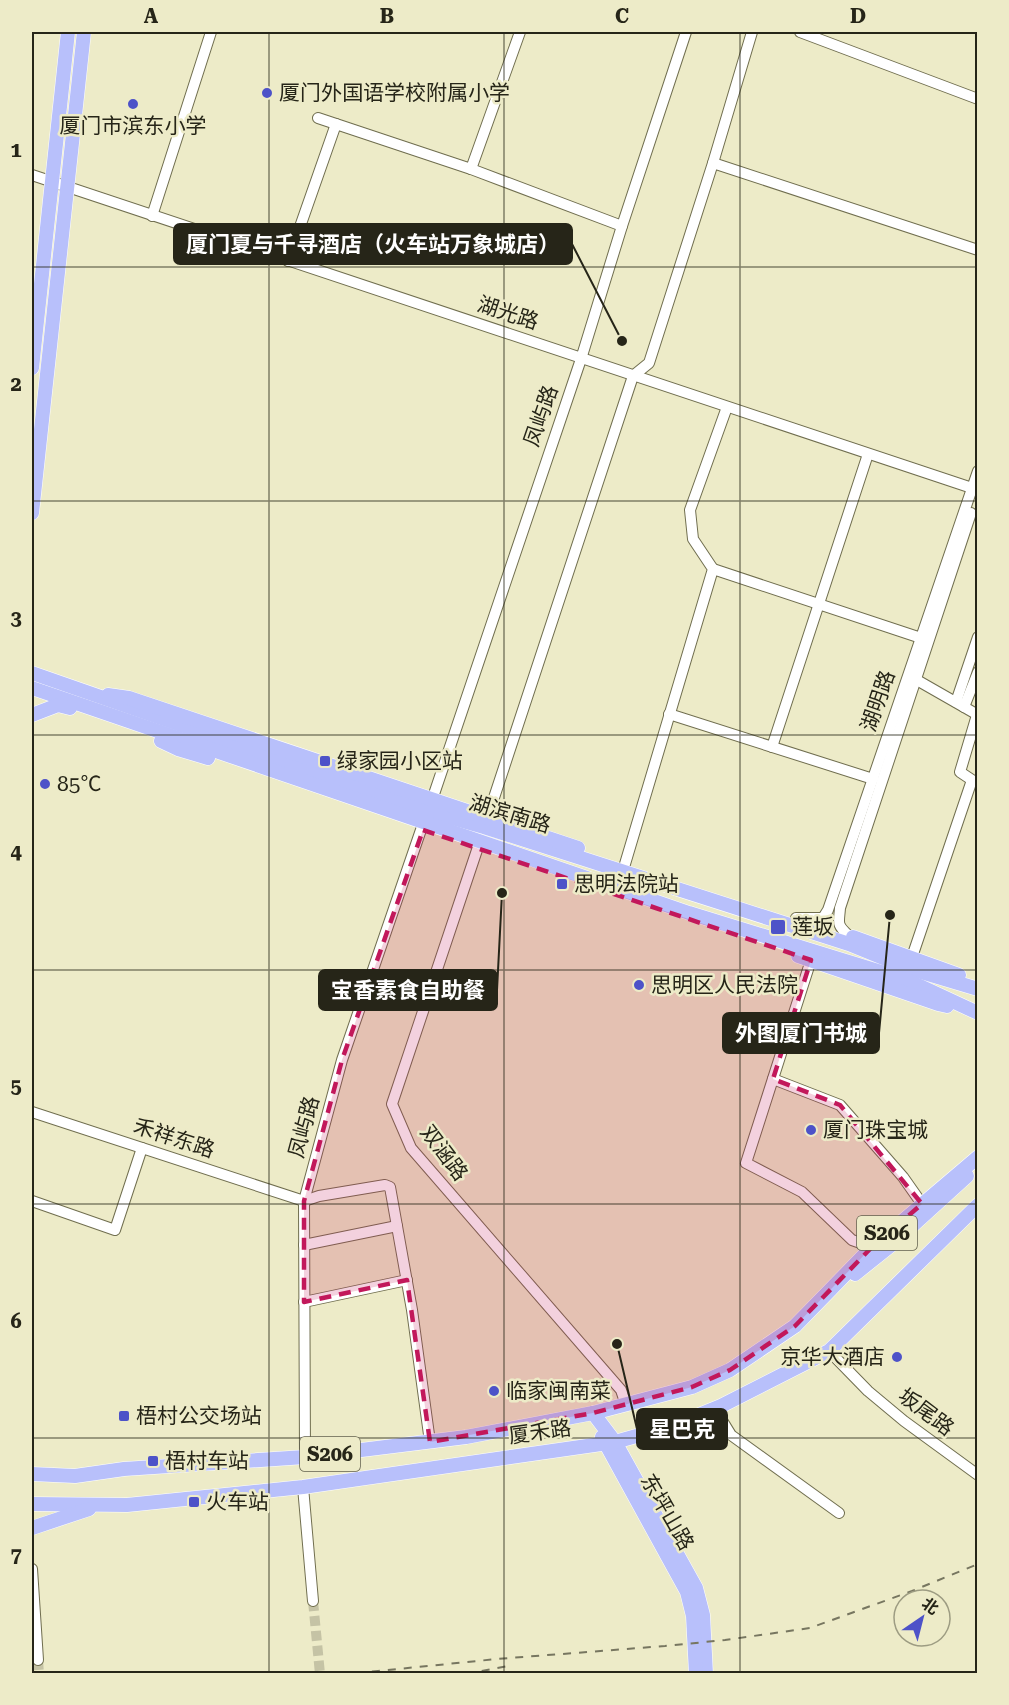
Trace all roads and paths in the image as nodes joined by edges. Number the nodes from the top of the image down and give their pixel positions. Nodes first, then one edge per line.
1 (68, 32) edge
2 (84, 32) edge
3 (211, 32) edge
4 (520, 32) edge
5 (686, 32) edge
6 (752, 32) edge
7 (800, 32) edge
8 (978, 99) edge
9 (318, 118) dead end
10 (336, 124) junction
11 (713, 163) junction
12 (471, 169) junction
13 (32, 175) edge
14 (51, 182) junction
15 (66, 187) junction
16 (152, 216) junction
17 (622, 226) junction
18 (978, 250) edge
19 (288, 261) junction
20 (581, 358) junction
21 (32, 368) edge
22 (633, 376) junction
23 (727, 407) junction
24 (868, 454) junction
25 (978, 471) edge
26 (976, 491) edge
27 (32, 513) edge
28 (713, 569) junction
29 (819, 604) junction
30 (978, 637) edge
31 (921, 638) junction
32 (978, 672) edge
33 (32, 674) edge
34 (915, 679) junction
35 (32, 688) edge
36 (960, 704) junction
37 (104, 714) junction
38 (669, 714) junction
39 (32, 715) edge
40 (977, 715) edge
41 (772, 747) junction
42 (873, 779) junction
43 (427, 815) junction
44 (482, 834) junction
45 (625, 864) junction
46 (796, 918) junction
47 (848, 935) junction
48 (912, 957) junction
49 (811, 960) junction
50 (978, 982) edge
51 (978, 990) edge
52 (974, 1013) edge
53 (773, 1079) junction
54 (32, 1112) edge
55 (142, 1148) junction
56 (978, 1157) edge
57 (978, 1167) edge
58 (32, 1201) edge
59 (304, 1201) junction
60 (922, 1204) junction
61 (975, 1207) edge
62 (397, 1226) junction
63 (304, 1245) junction
64 (872, 1247) junction
65 (407, 1280) junction
66 (304, 1302) junction
67 (803, 1317) junction
68 (829, 1351) junction
69 (626, 1405) junction
70 (715, 1409) junction
71 (593, 1413) junction
72 (430, 1442) junction
73 (610, 1443) junction
74 (305, 1457) junction
75 (32, 1474) edge
76 (978, 1475) edge
77 (303, 1487) junction
78 (32, 1504) edge
79 (100, 1505) junction
80 (839, 1513) dead end
81 (32, 1528) edge
82 (32, 1569) edge
83 (313, 1601) tunnel mouth
84 (38, 1660) dead end
85 (696, 1674) edge
86 (706, 1674) edge

1 - 14 main road
2 - 15 main road
3 - 16 street
4 - 12 street
5 - 17 street, 凤屿路
6 - 11 street
7 - 8 street
9 - 10 street
10 - 12 street
10 - 19 street
11 - 18 street
11 - 22 street
12 - 17 street
13 - 14 street, 湖光路
14 - 15 street, 湖光路
14 - 21 main road
15 - 16 street, 湖光路
15 - 27 main road
16 - 19 street, 湖光路
17 - 20 street, 凤屿路
19 - 20 street, 湖光路
20 - 22 street, 湖光路
20 - 43 street, 凤屿路
22 - 23 street, 湖光路
22 - 44 street, 双涵路
23 - 24 street, 湖光路
23 - 28 street
24 - 26 street, 湖光路
24 - 29 street
25 - 26 street, 湖明路
26 - 31 street, 湖明路
26 - 34 street, 湖明路
28 - 29 street
28 - 38 street
29 - 31 street
29 - 41 street
30 - 36 street
31 - 42 street, 湖明路
32 - 36 street
33 - 43 main road, 湖滨南路
34 - 36 street
34 - 47 street, 湖明路
35 - 37 main road, 湖滨南路
36 - 40 street
37 - 39 main road
37 - 43 main road, 湖滨南路
38 - 41 street
38 - 45 street
40 - 48 street
41 - 42 street
42 - 46 street, 湖明路
43 - 44 main road, 湖滨南路
43 - 44 main road, 湖滨南路
43 - 59 street, 凤屿路
44 - 45 main road
44 - 49 main road, 湖滨南路
44 - 51 main road, 湖滨南路
44 - 52 main road, 湖滨南路
44 - 69 street, 双涵路
45 - 46 main road
46 - 47 main road
47 - 48 main road
48 - 50 main road
49 - 52 main road, 湖滨南路
49 - 53 street
53 - 60 street
53 - 64 street
54 - 55 street, 禾祥东路
55 - 58 street
55 - 59 street, 禾祥东路
56 - 60 main road, S206
57 - 67 main road, S206
59 - 62 street
59 - 63 street, 凤屿路
60 - 64 main road, S206
61 - 68 main road, 厦禾路 / S206
62 - 63 street
62 - 65 street
63 - 66 street, 凤屿路
64 - 67 main road, S206
65 - 66 street
65 - 72 street
66 - 74 street, 凤屿路
67 - 69 main road, S206
68 - 70 main road, 厦禾路 / S206
68 - 76 street, 坂尾路
69 - 71 main road, 厦禾路 / S206
70 - 73 main road, 厦禾路 / S206
70 - 80 street
71 - 72 main road, 厦禾路 / S206
71 - 73 main road, 东坪山路
72 - 74 main road, 厦禾路 / S206
73 - 77 main road, 厦禾路 / S206
73 - 85 main road, 东坪山路
73 - 86 main road, 东坪山路
74 - 75 main road, 厦禾路 / S206
77 - 79 main road, 厦禾路 / S206
77 - 83 street
78 - 79 main road, 厦禾路 / S206
79 - 81 main road
82 - 84 street

